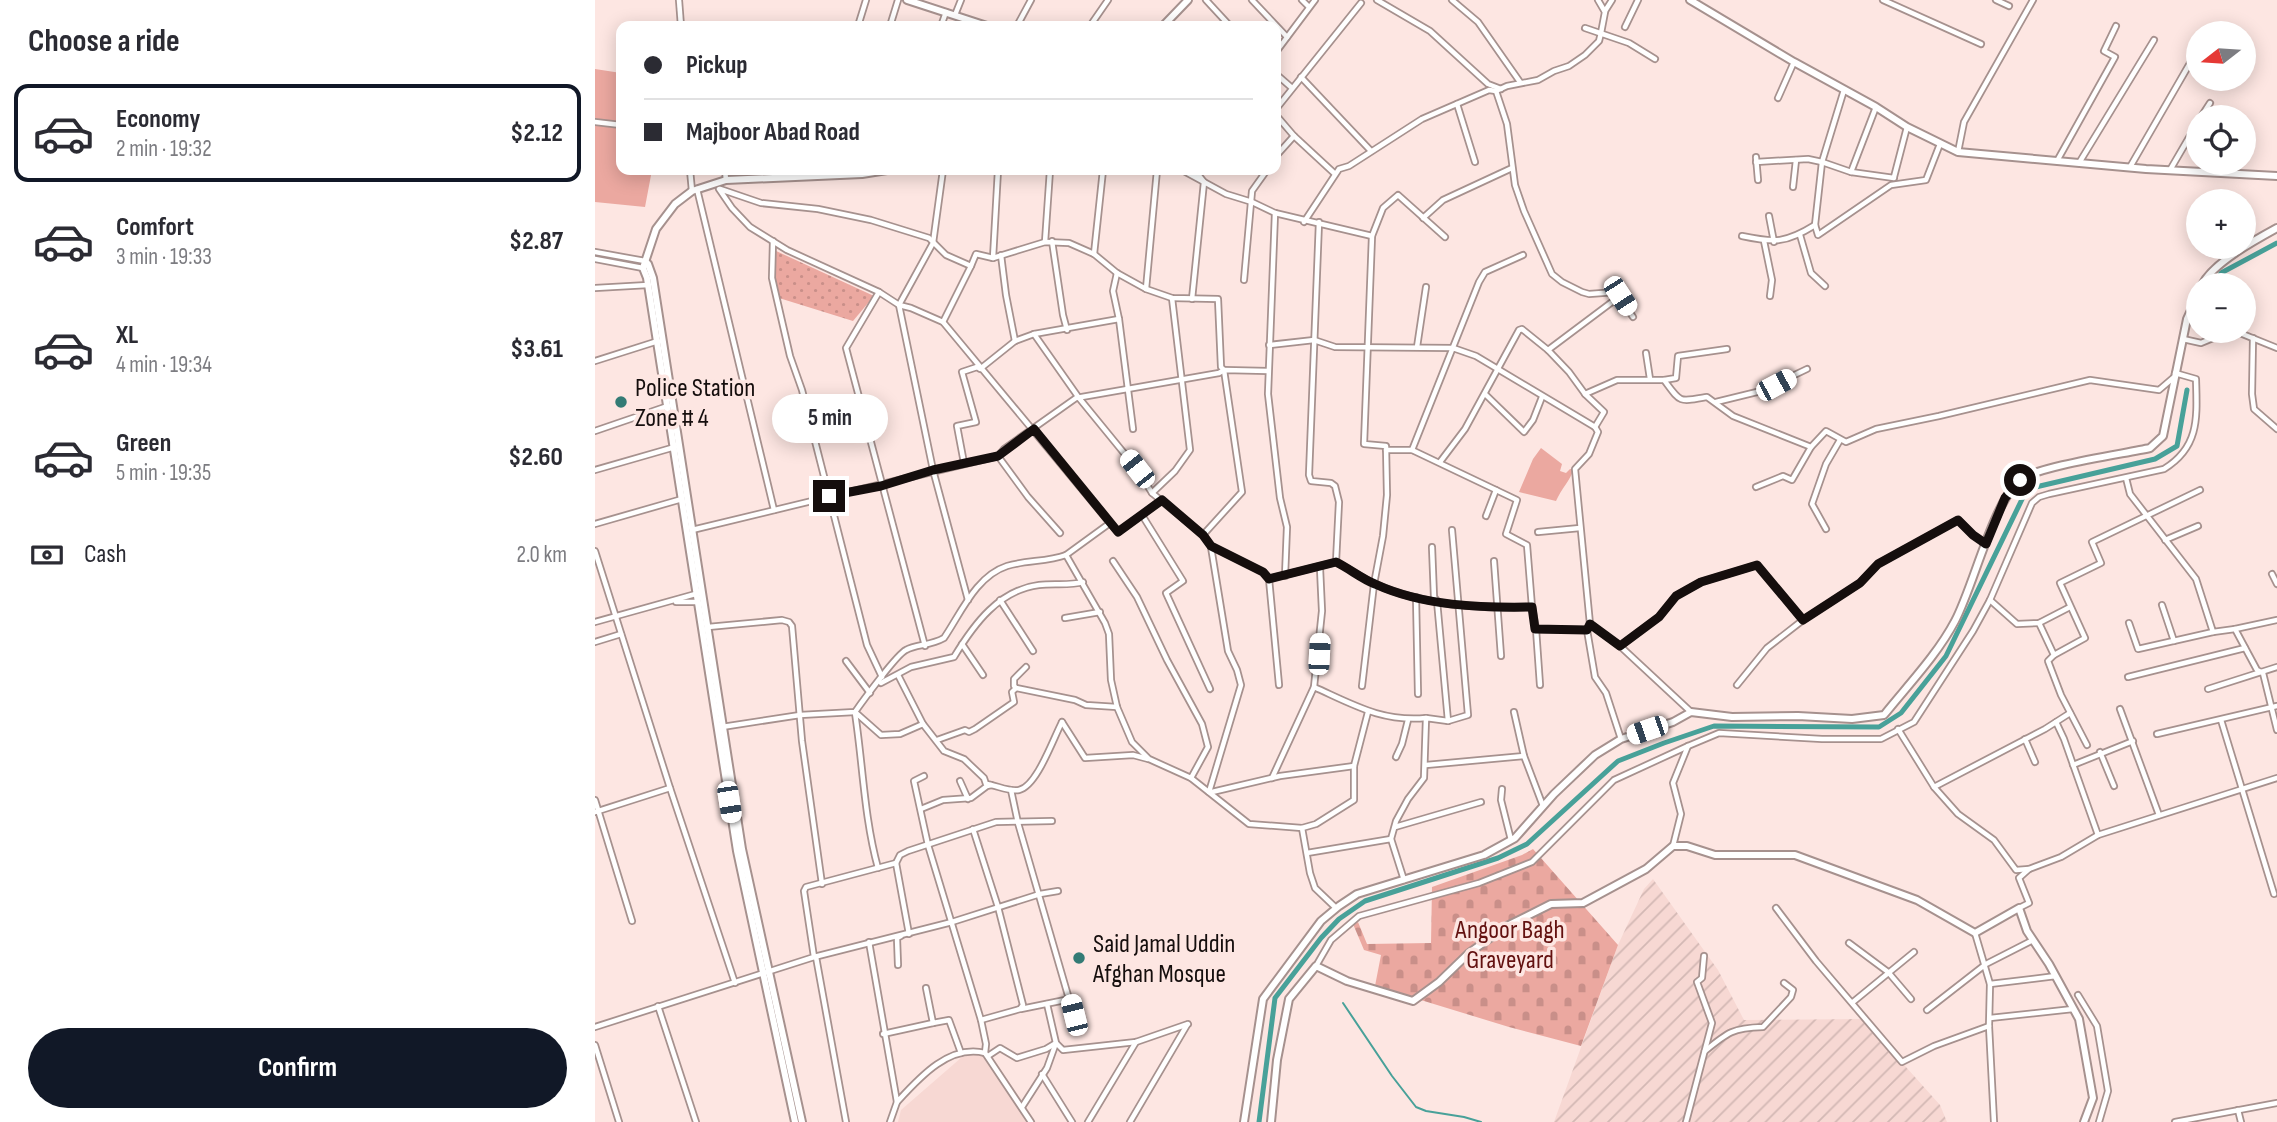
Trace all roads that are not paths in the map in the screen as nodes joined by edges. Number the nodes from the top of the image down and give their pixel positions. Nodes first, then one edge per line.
1 (679, 0) edge
2 (866, 0) edge
3 (898, 0) edge
4 (907, 0) edge
5 (961, 0) edge
6 (1031, 0) edge
7 (1108, 0) edge
8 (1206, 0) edge
9 (1252, 0) edge
10 (1302, 0) edge
11 (1315, 0) edge
12 (1377, 0) edge
13 (1452, 0) edge
14 (1598, 0) edge
15 (1612, 0) edge
16 (1638, 0) edge
17 (1690, 0) edge
18 (1884, 0) edge
19 (1996, 0) edge
20 (2033, 0) edge
21 (1183, 2) edge
22 (1360, 3) dead end
23 (2009, 6) dead end
24 (1309, 7) junction
25 (946, 12) junction
26 (1605, 12) junction
27 (955, 15) junction
28 (681, 21) edge
29 (860, 21) edge
30 (892, 21) edge
31 (943, 21) edge
32 (972, 21) edge
33 (1020, 21) edge
34 (1093, 21) edge
35 (1167, 21) edge
36 (1225, 21) edge
37 (1272, 21) edge
38 (2116, 26) dead end
39 (1625, 27) dead end
40 (1585, 28) dead end
41 (1281, 31) edge
42 (1601, 33) junction
43 (1287, 37) junction
44 (2154, 40) dead end
45 (1981, 44) dead end
46 (1281, 45) edge
47 (1655, 59) dead end
48 (1794, 62) junction
49 (2186, 70) edge
50 (1301, 77) junction
51 (1281, 78) edge
52 (1520, 83) junction
53 (1292, 88) junction
54 (1844, 89) junction
55 (1499, 90) junction
56 (1778, 99) dead end
57 (1281, 102) edge
58 (1457, 104) junction
59 (1876, 107) junction
60 (1281, 120) edge
61 (595, 122) edge
62 (616, 124) edge
63 (1907, 127) junction
64 (1294, 136) junction
65 (1941, 143) junction
66 (2186, 143) edge
67 (1281, 150) edge
68 (1371, 151) junction
69 (1958, 152) junction
70 (1795, 160) junction
71 (2057, 161) junction
72 (1475, 162) dead end
73 (1822, 162) junction
74 (2079, 163) junction
75 (2130, 167) junction
76 (1512, 169) junction
77 (2170, 170) junction
78 (1851, 172) junction
79 (1334, 173) junction
80 (691, 175) edge
81 (726, 175) edge
82 (750, 175) edge
83 (809, 175) edge
84 (942, 175) edge
85 (997, 175) edge
86 (1051, 175) edge
87 (1102, 175) edge
88 (1157, 175) edge
89 (1192, 175) edge
90 (1199, 175) edge
91 (1263, 175) edge
92 (2277, 176) edge
93 (773, 177) joint
94 (1894, 178) junction
95 (750, 179) junction
96 (726, 180) junction
97 (1758, 180) dead end
98 (1204, 181) junction
99 (1891, 185) junction
100 (718, 186) junction
101 (1793, 187) dead end
102 (694, 190) junction
103 (1252, 202) junction
104 (1275, 213) junction
105 (1769, 216) dead end
106 (1423, 218) junction
107 (1304, 222) junction
108 (1319, 222) junction
109 (1815, 225) junction
110 (2277, 228) edge
111 (1800, 234) junction
112 (1372, 236) junction
113 (1742, 236) dead end
114 (1445, 237) dead end
115 (1052, 241) junction
116 (1764, 241) junction
117 (773, 242) junction
118 (1045, 242) junction
119 (1774, 242) junction
120 (933, 243) junction
121 (595, 252) edge
122 (1094, 254) junction
123 (1001, 255) junction
124 (1523, 255) dead end
125 (993, 257) junction
126 (595, 259) edge
127 (644, 265) junction
128 (971, 265) junction
129 (1117, 272) junction
130 (2210, 273) edge
131 (1244, 280) dead end
132 (649, 285) junction
133 (1825, 286) dead end
134 (1426, 287) dead end
135 (595, 288) edge
136 (1146, 289) junction
137 (879, 292) junction
138 (1620, 296) junction
139 (1770, 296) dead end
140 (1172, 298) junction
141 (1192, 299) junction
142 (899, 305) junction
143 (1633, 317) dead end
144 (1119, 319) junction
145 (943, 322) junction
146 (2186, 324) edge
147 (1067, 330) junction
148 (1034, 334) junction
149 (2183, 338) junction
150 (2186, 339) edge
151 (2256, 339) edge
152 (658, 341) junction
153 (1015, 341) junction
154 (1314, 341) junction
155 (2253, 343) edge
156 (1269, 345) junction
157 (1417, 347) junction
158 (1369, 348) junction
159 (1453, 348) junction
160 (2277, 348) edge
161 (1727, 349) dead end
162 (1548, 350) junction
163 (1646, 353) dead end
164 (595, 361) edge
165 (980, 369) junction
166 (1497, 369) junction
167 (1807, 369) dead end
168 (1224, 370) junction
169 (1268, 371) junction
170 (2175, 375) junction
171 (1181, 379) junction
172 (1650, 379) junction
173 (1664, 380) junction
174 (1127, 389) junction
175 (1485, 394) junction
176 (1585, 394) junction
177 (1542, 397) junction
178 (1079, 398) junction
179 (1715, 402) junction
180 (668, 405) junction
181 (1595, 427) junction
182 (1034, 429) junction
183 (1133, 429) dead end
184 (2277, 429) edge
185 (595, 430) edge
186 (1840, 440) junction
187 (675, 447) junction
188 (1811, 447) junction
189 (1385, 450) junction
190 (1412, 450) junction
191 (998, 456) junction
192 (1440, 462) junction
193 (964, 463) junction
194 (595, 470) edge
195 (933, 470) junction
196 (2126, 478) junction
197 (881, 486) junction
198 (1756, 487) dead end
199 (1496, 490) junction
200 (2200, 490) dead end
201 (1152, 493) junction
202 (829, 496) junction
203 (683, 498) junction
204 (1162, 500) junction
205 (774, 510) junction
206 (1142, 515) junction
207 (1486, 516) dead end
208 (2146, 516) junction
209 (1110, 523) junction
210 (595, 524) edge
211 (2198, 526) dead end
212 (1580, 528) junction
213 (1826, 529) dead end
214 (691, 530) junction
215 (1452, 530) dead end
216 (1538, 532) dead end
217 (1060, 533) dead end
218 (1203, 535) junction
219 (2165, 540) junction
220 (1986, 544) junction
221 (1211, 546) junction
222 (1432, 547) dead end
223 (595, 551) edge
224 (1066, 555) junction
225 (1113, 561) dead end
226 (1494, 561) dead end
227 (1336, 562) junction
228 (1320, 568) junction
229 (2272, 573) dead end
230 (1285, 576) junction
231 (1269, 579) junction
232 (1083, 582) junction
233 (1374, 584) junction
234 (2277, 584) edge
235 (700, 593) junction
236 (1416, 597) junction
237 (1000, 600) junction
238 (1990, 600) junction
239 (702, 601) junction
240 (968, 601) junction
241 (1437, 601) junction
242 (675, 602) junction
243 (2162, 605) dead end
244 (1460, 606) junction
245 (1498, 607) junction
246 (1532, 607) junction
247 (2070, 607) junction
248 (1100, 612) junction
249 (616, 616) junction
250 (1065, 618) dead end
251 (1803, 620) junction
252 (2277, 620) edge
253 (595, 622) edge
254 (2039, 623) junction
255 (2129, 623) dead end
256 (1590, 624) junction
257 (708, 627) junction
258 (1535, 629) junction
259 (2235, 629) junction
260 (1587, 630) junction
261 (2213, 632) junction
262 (621, 634) junction
263 (2173, 641) junction
264 (595, 642) edge
265 (962, 644) junction
266 (925, 646) junction
267 (1620, 646) junction
268 (2245, 648) junction
269 (1033, 651) dead end
270 (2055, 655) junction
271 (1501, 656) dead end
272 (846, 661) dead end
273 (1026, 667) dead end
274 (2277, 667) edge
275 (2263, 673) junction
276 (898, 675) junction
277 (983, 675) dead end
278 (883, 677) junction
279 (2128, 677) dead end
280 (877, 685) junction
281 (1279, 685) dead end
282 (1540, 685) dead end
283 (1737, 685) dead end
284 (1314, 687) junction
285 (1362, 687) dead end
286 (1016, 688) junction
287 (1210, 689) dead end
288 (2208, 689) dead end
289 (870, 692) junction
290 (1418, 694) dead end
291 (1118, 707) junction
292 (2275, 707) edge
293 (2120, 709) dead end
294 (855, 712) junction
295 (1368, 712) junction
296 (1514, 712) dead end
297 (1691, 712) junction
298 (2070, 713) junction
299 (800, 715) junction
300 (1426, 718) junction
301 (1408, 720) junction
302 (2221, 720) junction
303 (1448, 721) junction
304 (2056, 722) junction
305 (923, 724) junction
306 (720, 727) junction
307 (1898, 729) junction
308 (2277, 730) edge
309 (2157, 734) dead end
310 (1621, 739) junction
311 (2025, 739) junction
312 (937, 740) junction
313 (2133, 741) junction
314 (2087, 745) dead end
315 (1688, 746) junction
316 (2101, 752) junction
317 (1524, 756) junction
318 (1396, 757) dead end
319 (1149, 759) junction
320 (2035, 762) dead end
321 (1426, 765) junction
322 (2073, 765) junction
323 (1354, 766) junction
324 (924, 776) dead end
325 (1191, 778) junction
326 (1272, 778) junction
327 (2276, 779) edge
328 (960, 781) dead end
329 (996, 785) junction
330 (2114, 786) dead end
331 (1934, 787) junction
332 (670, 788) junction
333 (2277, 788) edge
334 (1501, 789) dead end
335 (1011, 790) junction
336 (2242, 790) junction
337 (1210, 792) junction
338 (968, 799) junction
339 (595, 800) edge
340 (1481, 802) dead end
341 (1543, 807) junction
342 (921, 809) junction
343 (597, 812) edge
344 (2159, 815) junction
345 (1052, 821) dead end
346 (1018, 823) junction
347 (1394, 827) junction
348 (1302, 828) junction
349 (973, 829) junction
350 (2098, 835) junction
351 (1391, 839) junction
352 (1511, 840) junction
353 (928, 845) junction
354 (1673, 846) junction
355 (1307, 853) junction
356 (896, 863) junction
357 (879, 868) junction
358 (2029, 869) junction
359 (1404, 880) junction
360 (822, 884) junction
361 (1058, 891) dead end
362 (1040, 894) junction
363 (2274, 894) dead end
364 (997, 907) junction
365 (1336, 908) junction
366 (1776, 908) dead end
367 (2019, 908) junction
368 (632, 921) dead end
369 (952, 922) junction
370 (1975, 933) junction
371 (910, 934) junction
372 (2033, 940) junction
373 (869, 942) junction
374 (1849, 943) dead end
375 (1914, 952) dead end
376 (1704, 956) dead end
377 (815, 957) junction
378 (1986, 964) junction
379 (898, 965) dead end
380 (1316, 966) junction
381 (1888, 972) junction
382 (765, 973) junction
383 (2056, 976) junction
384 (735, 982) junction
385 (1784, 984) dead end
386 (1990, 984) junction
387 (926, 988) dead end
388 (2078, 995) dead end
389 (1070, 999) junction
390 (1911, 999) dead end
391 (1853, 1002) junction
392 (1047, 1004) junction
393 (658, 1006) junction
394 (1020, 1009) junction
395 (2074, 1009) junction
396 (1927, 1010) dead end
397 (1990, 1018) junction
398 (981, 1020) junction
399 (933, 1023) junction
400 (1989, 1026) junction
401 (595, 1027) edge
402 (1078, 1030) dead end
403 (883, 1034) junction
404 (1136, 1042) junction
405 (1056, 1043) junction
406 (595, 1045) edge
407 (1705, 1052) junction
408 (961, 1053) junction
409 (987, 1054) junction
410 (1042, 1074) junction
411 (897, 1102) junction
412 (2277, 1103) edge
413 (1022, 1107) junction
414 (2238, 1110) junction
415 (619, 1122) edge
416 (696, 1122) edge
417 (795, 1122) edge
418 (801, 1122) edge
419 (846, 1122) edge
420 (890, 1122) edge
421 (1031, 1122) edge
422 (1072, 1122) edge
423 (1088, 1122) edge
424 (1131, 1122) edge
425 (1244, 1122) edge
426 (1271, 1122) edge
427 (1686, 1122) edge
428 (1994, 1122) edge
429 (2084, 1122) edge
430 (2099, 1122) edge
431 (2175, 1122) edge
432 (2241, 1122) edge

1 - 28 street
2 - 29 street
3 - 30 street
4 - 25 street
5 - 27 street
6 - 33 street
7 - 34 street
8 - 36 street
9 - 37 street
10 - 24 street
11 - 24 street
12 - 55 street
13 - 52 street
14 - 26 street
15 - 26 street
16 - 39 street
17 - 48 street
18 - 45 street
19 - 23 street
20 - 69 street
21 - 35 street
22 - 50 street
24 - 43 street
25 - 27 street
25 - 31 street
26 - 42 street
27 - 32 street
38 - 71 street
40 - 42 street
41 - 43 street
42 - 47 street
42 - 52 street
43 - 46 street
44 - 74 street
48 - 54 street
48 - 56 street
49 - 75 street
50 - 53 street
50 - 68 street
51 - 53 street
52 - 55 street
53 - 57 street
54 - 59 street
54 - 73 street
55 - 58 street
55 - 76 street
58 - 68 street
58 - 72 street
59 - 63 street
59 - 78 street
60 - 64 street
61 - 62 street
63 - 65 street
63 - 94 street
64 - 67 street
64 - 79 street
65 - 69 street
65 - 99 street
66 - 77 street
68 - 79 street
69 - 71 street
70 - 73 street
70 - 97 street
70 - 101 street
71 - 74 street
73 - 78 street
73 - 109 street
74 - 75 street
75 - 77 street
76 - 106 street
76 - 138 street
77 - 92 street
78 - 94 street
79 - 107 street
80 - 102 street
81 - 96 street
82 - 95 street
83 - 93 street
84 - 120 street
85 - 125 street
86 - 118 street
87 - 122 street
88 - 136 street
89 - 98 street
90 - 98 street
91 - 103 street
93 - 95 street
94 - 99 street
95 - 96 street
96 - 100 street
98 - 103 street
98 - 141 street
99 - 109 street
100 - 102 street
100 - 117 street
100 - 120 street
102 - 127 street
102 - 205 street
103 - 104 street
103 - 131 street
104 - 107 street
104 - 156 street
105 - 119 street
106 - 112 street
106 - 114 street
107 - 108 street
108 - 112 street
108 - 154 street
109 - 111 street
110 - 130 street
111 - 119 street
111 - 133 street
112 - 158 street
113 - 116 street
115 - 118 street
115 - 122 street
115 - 147 street
116 - 119 street
116 - 139 street
117 - 137 street
117 - 202 street
118 - 123 street
120 - 128 street
120 - 142 street
121 - 127 street
122 - 129 street
123 - 125 street
123 - 153 street
124 - 159 street
125 - 128 street
126 - 127 street
127 - 132 street
127 - 214 street
128 - 145 street
129 - 136 street
129 - 144 street
132 - 135 street
132 - 152 street
134 - 157 street
136 - 140 street
137 - 142 street
137 - 197 street
138 - 143 street
138 - 162 street
140 - 141 street
140 - 171 street
141 - 168 street
142 - 145 street
142 - 195 street
144 - 147 street
144 - 174 street
145 - 165 street
146 - 149 street
147 - 148 street
148 - 153 street
148 - 178 street
149 - 150 street
149 - 170 street
151 - 160 street
152 - 164 street
152 - 180 street
153 - 165 street
154 - 156 street
154 - 158 street
154 - 227 street
155 - 184 street
156 - 169 street
157 - 158 street
157 - 159 street
158 - 189 street
159 - 166 street
159 - 190 street
161 - 173 street
162 - 166 street
162 - 176 street
163 - 172 street
165 - 182 street
165 - 193 street
166 - 175 street
166 - 177 street
167 - 179 street
168 - 169 street
168 - 171 street
168 - 218 street
169 - 230 street
170 - 186 street
170 - 196 street
170 - 220 street
171 - 174 street
171 - 201 street
172 - 173 street
172 - 176 street
173 - 179 street
174 - 178 street
174 - 183 street
175 - 177 street
175 - 192 street
176 - 181 street
177 - 181 street
178 - 182 street
178 - 201 street
179 - 188 street
180 - 185 street
180 - 187 street
181 - 212 street
182 - 191 street
182 - 209 street
186 - 188 street
186 - 213 street
187 - 194 street
187 - 203 street
188 - 198 street
189 - 190 street
189 - 233 street
190 - 192 street
191 - 193 street
191 - 217 street
192 - 199 street
193 - 195 street
195 - 197 street
195 - 240 street
196 - 208 street
196 - 238 street
197 - 202 street
197 - 266 street
199 - 207 street
199 - 246 street
200 - 208 street
201 - 204 street
202 - 205 street
202 - 278 street
203 - 210 street
203 - 214 street
204 - 206 street
204 - 218 street
205 - 214 street
206 - 209 street
206 - 287 street
208 - 219 street
208 - 247 street
209 - 224 street
211 - 219 street
212 - 216 street
212 - 256 street
214 - 235 street
215 - 244 street
218 - 221 street
219 - 261 street
220 - 251 street
220 - 297 street
221 - 231 street
221 - 337 street
222 - 241 street
223 - 249 street
224 - 232 street
224 - 240 street
225 - 325 street
226 - 245 street
227 - 228 street
227 - 233 street
228 - 230 street
228 - 284 street
229 - 234 street
230 - 231 street
231 - 281 street
232 - 237 street
232 - 248 street
233 - 236 street
233 - 285 street
235 - 239 street
235 - 242 street
236 - 241 street
236 - 290 street
237 - 265 street
237 - 269 street
238 - 254 street
238 - 307 street
239 - 242 street
239 - 257 street
239 - 306 street
240 - 266 street
241 - 244 street
241 - 303 street
242 - 249 street
243 - 263 street
244 - 245 street
244 - 303 street
245 - 246 street
245 - 271 street
246 - 258 street
247 - 254 street
247 - 270 street
248 - 250 street
248 - 291 street
249 - 253 street
249 - 262 street
251 - 267 street
251 - 283 street
252 - 259 street
254 - 270 street
255 - 263 street
256 - 260 street
256 - 267 street
257 - 299 street
257 - 306 street
258 - 260 street
258 - 282 street
259 - 261 street
259 - 268 street
260 - 310 street
261 - 263 street
262 - 264 street
262 - 332 street
265 - 276 street
265 - 277 street
266 - 278 street
267 - 297 street
268 - 275 street
268 - 279 street
270 - 298 street
272 - 289 street
273 - 286 street
274 - 275 street
275 - 288 street
275 - 292 street
276 - 280 street
276 - 305 street
278 - 280 street
280 - 289 street
284 - 295 street
284 - 326 street
286 - 291 street
286 - 312 street
289 - 294 street
291 - 319 street
292 - 302 street
292 - 308 street
293 - 313 street
294 - 299 street
294 - 305 street
294 - 357 street
295 - 301 street
295 - 323 street
296 - 317 street
297 - 310 street
298 - 304 street
298 - 314 street
299 - 306 street
299 - 360 street
300 - 301 street
300 - 303 street
300 - 321 street
301 - 318 street
302 - 309 street
302 - 336 street
304 - 311 street
304 - 322 street
305 - 312 street
306 - 382 street
307 - 315 street
307 - 331 street
310 - 341 street
311 - 320 street
311 - 331 street
312 - 329 street
313 - 316 street
313 - 344 street
315 - 354 street
315 - 380 street
316 - 322 street
316 - 330 street
317 - 321 street
317 - 341 street
319 - 325 street
319 - 335 street
321 - 347 street
322 - 350 street
323 - 326 street
323 - 348 street
324 - 342 street
325 - 337 street
326 - 337 street
327 - 333 street
327 - 336 street
328 - 338 street
329 - 335 street
329 - 338 street
331 - 358 street
332 - 343 street
332 - 384 street
334 - 352 street
335 - 346 street
336 - 344 street
336 - 363 street
337 - 348 street
338 - 342 street
339 - 343 street
340 - 347 street
341 - 352 street
342 - 353 street
343 - 368 street
344 - 350 street
345 - 346 street
346 - 349 street
346 - 362 street
347 - 351 street
348 - 355 street
349 - 353 street
349 - 364 street
350 - 358 street
351 - 355 street
351 - 359 street
352 - 359 street
353 - 356 street
353 - 369 street
354 - 370 street
354 - 380 street
355 - 365 street
356 - 357 street
356 - 371 street
357 - 360 street
358 - 367 street
359 - 365 street
360 - 377 street
361 - 362 street
362 - 364 street
362 - 389 street
364 - 369 street
364 - 394 street
365 - 425 street
366 - 391 street
367 - 370 street
367 - 372 street
369 - 371 street
369 - 398 street
370 - 378 street
371 - 373 street
371 - 379 street
372 - 378 street
372 - 383 street
373 - 377 street
373 - 403 street
374 - 381 street
375 - 381 street
376 - 407 street
377 - 382 street
377 - 419 street
378 - 386 street
378 - 396 street
380 - 426 street
381 - 390 street
381 - 391 street
382 - 384 street
382 - 417 street
382 - 418 street
383 - 386 street
383 - 395 street
384 - 393 street
385 - 407 street
386 - 397 street
387 - 399 street
388 - 430 street
389 - 392 street
389 - 402 street
391 - 400 street
392 - 394 street
392 - 405 street
393 - 401 street
393 - 416 street
394 - 398 street
395 - 397 street
395 - 429 street
397 - 400 street
398 - 409 street
399 - 403 street
399 - 408 street
400 - 428 street
403 - 411 street
404 - 405 street
404 - 423 street
404 - 424 street
405 - 409 street
405 - 410 street
406 - 415 street
407 - 427 street
408 - 409 street
408 - 411 street
409 - 413 street
410 - 413 street
410 - 422 street
411 - 420 street
412 - 414 street
413 - 421 street
414 - 431 street
414 - 432 street

